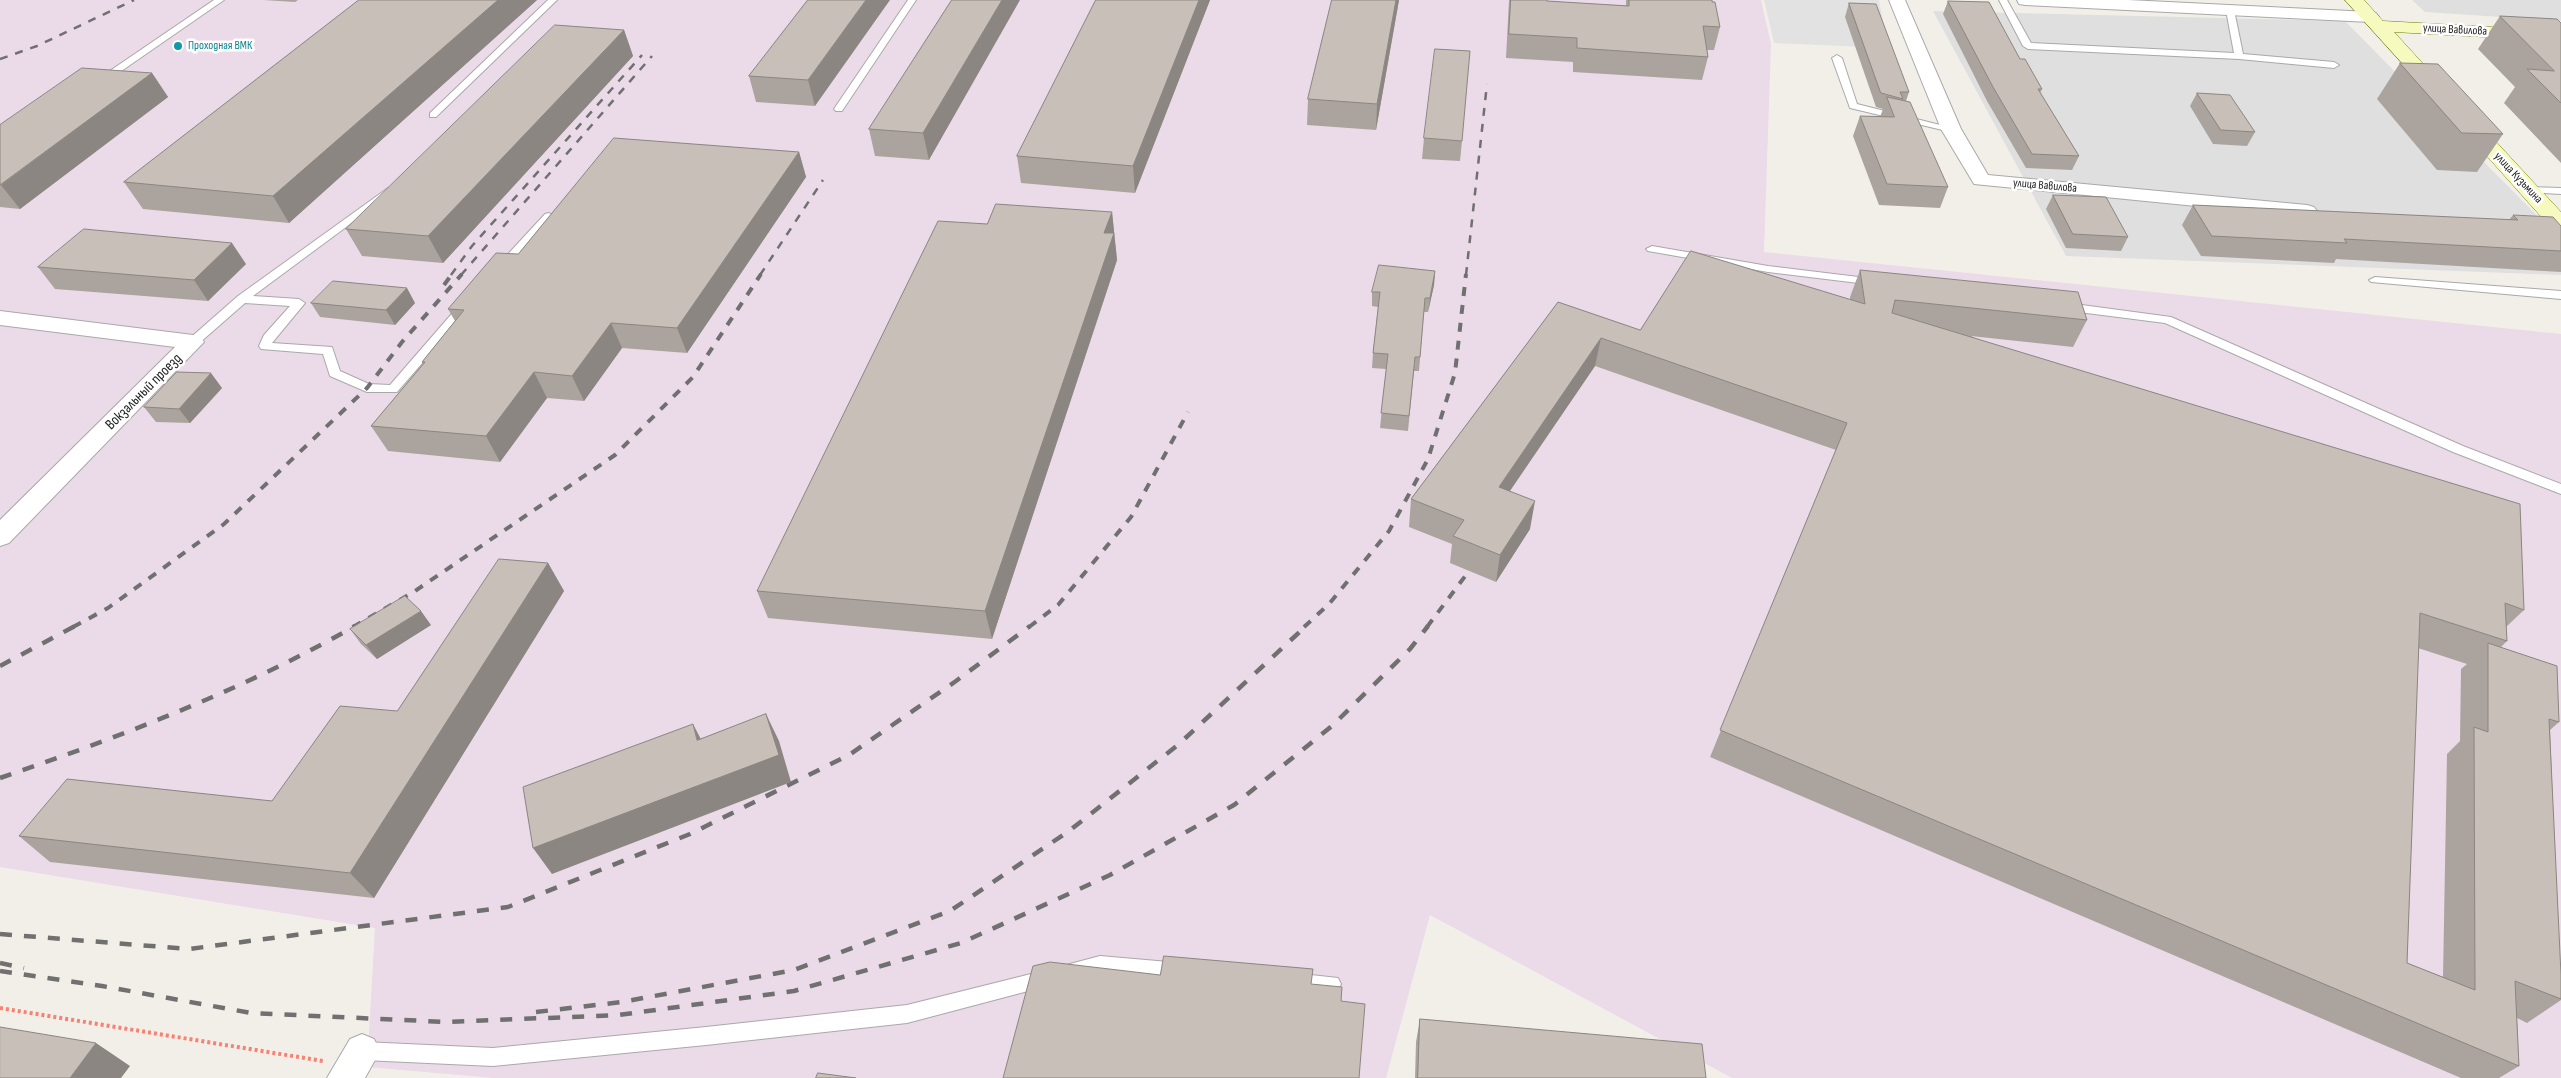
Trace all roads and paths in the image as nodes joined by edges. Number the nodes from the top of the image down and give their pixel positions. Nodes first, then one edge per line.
1 (220, 0) edge
2 (553, 0) edge
3 (912, 0) edge
4 (1897, 0) edge
5 (2004, 0) edge
6 (2025, 0) edge
7 (2354, 0) edge
8 (2230, 10) junction
9 (2374, 21) junction
10 (2561, 36) edge
11 (2239, 56) junction
12 (1837, 58) dead end
13 (2334, 65) dead end
14 (93, 87) edge
15 (838, 109) dead end
16 (433, 115) dead end
17 (1951, 129) junction
18 (400, 183) edge
19 (2529, 190) junction
20 (2561, 192) edge
21 (2307, 211) edge
22 (549, 216) edge
23 (2561, 225) edge
24 (1652, 249) dead end
25 (492, 278) edge
26 (2375, 280) dead end
27 (1885, 284) edge
28 (2561, 295) edge
29 (473, 298) edge
30 (242, 299) junction
31 (2050, 305) edge
32 (0, 318) edge
33 (193, 342) junction
34 (2561, 489) edge
35 (0, 536) edge
36 (1197, 972) edge
37 (1274, 979) edge
38 (1332, 984) edge
39 (0, 1008) edge
40 (354, 1065) edge

1 - 14 lane
2 - 16 lane
3 - 15 lane
4 - 17 street, улица Вавилова
5 - 11 lane
6 - 8 street, улица Вавилова
7 - 9 main road, улица Кузьмина
8 - 9 street, улица Вавилова
8 - 11 lane
9 - 10 main road, улица Вавилова
9 - 19 main road, улица Кузьмина
11 - 13 lane
12 - 17 lane
17 - 21 street, улица Вавилова
18 - 30 lane
19 - 20 lane
19 - 23 main road, улица Кузьмина
22 - 25 lane
24 - 27 lane
26 - 28 lane
29 - 30 lane
30 - 33 lane
31 - 34 lane
32 - 33 street, Вокзальный проезд
33 - 35 street, Вокзальный проезд
36 - 40 lane
37 - 38 lane
39 - 40 path

